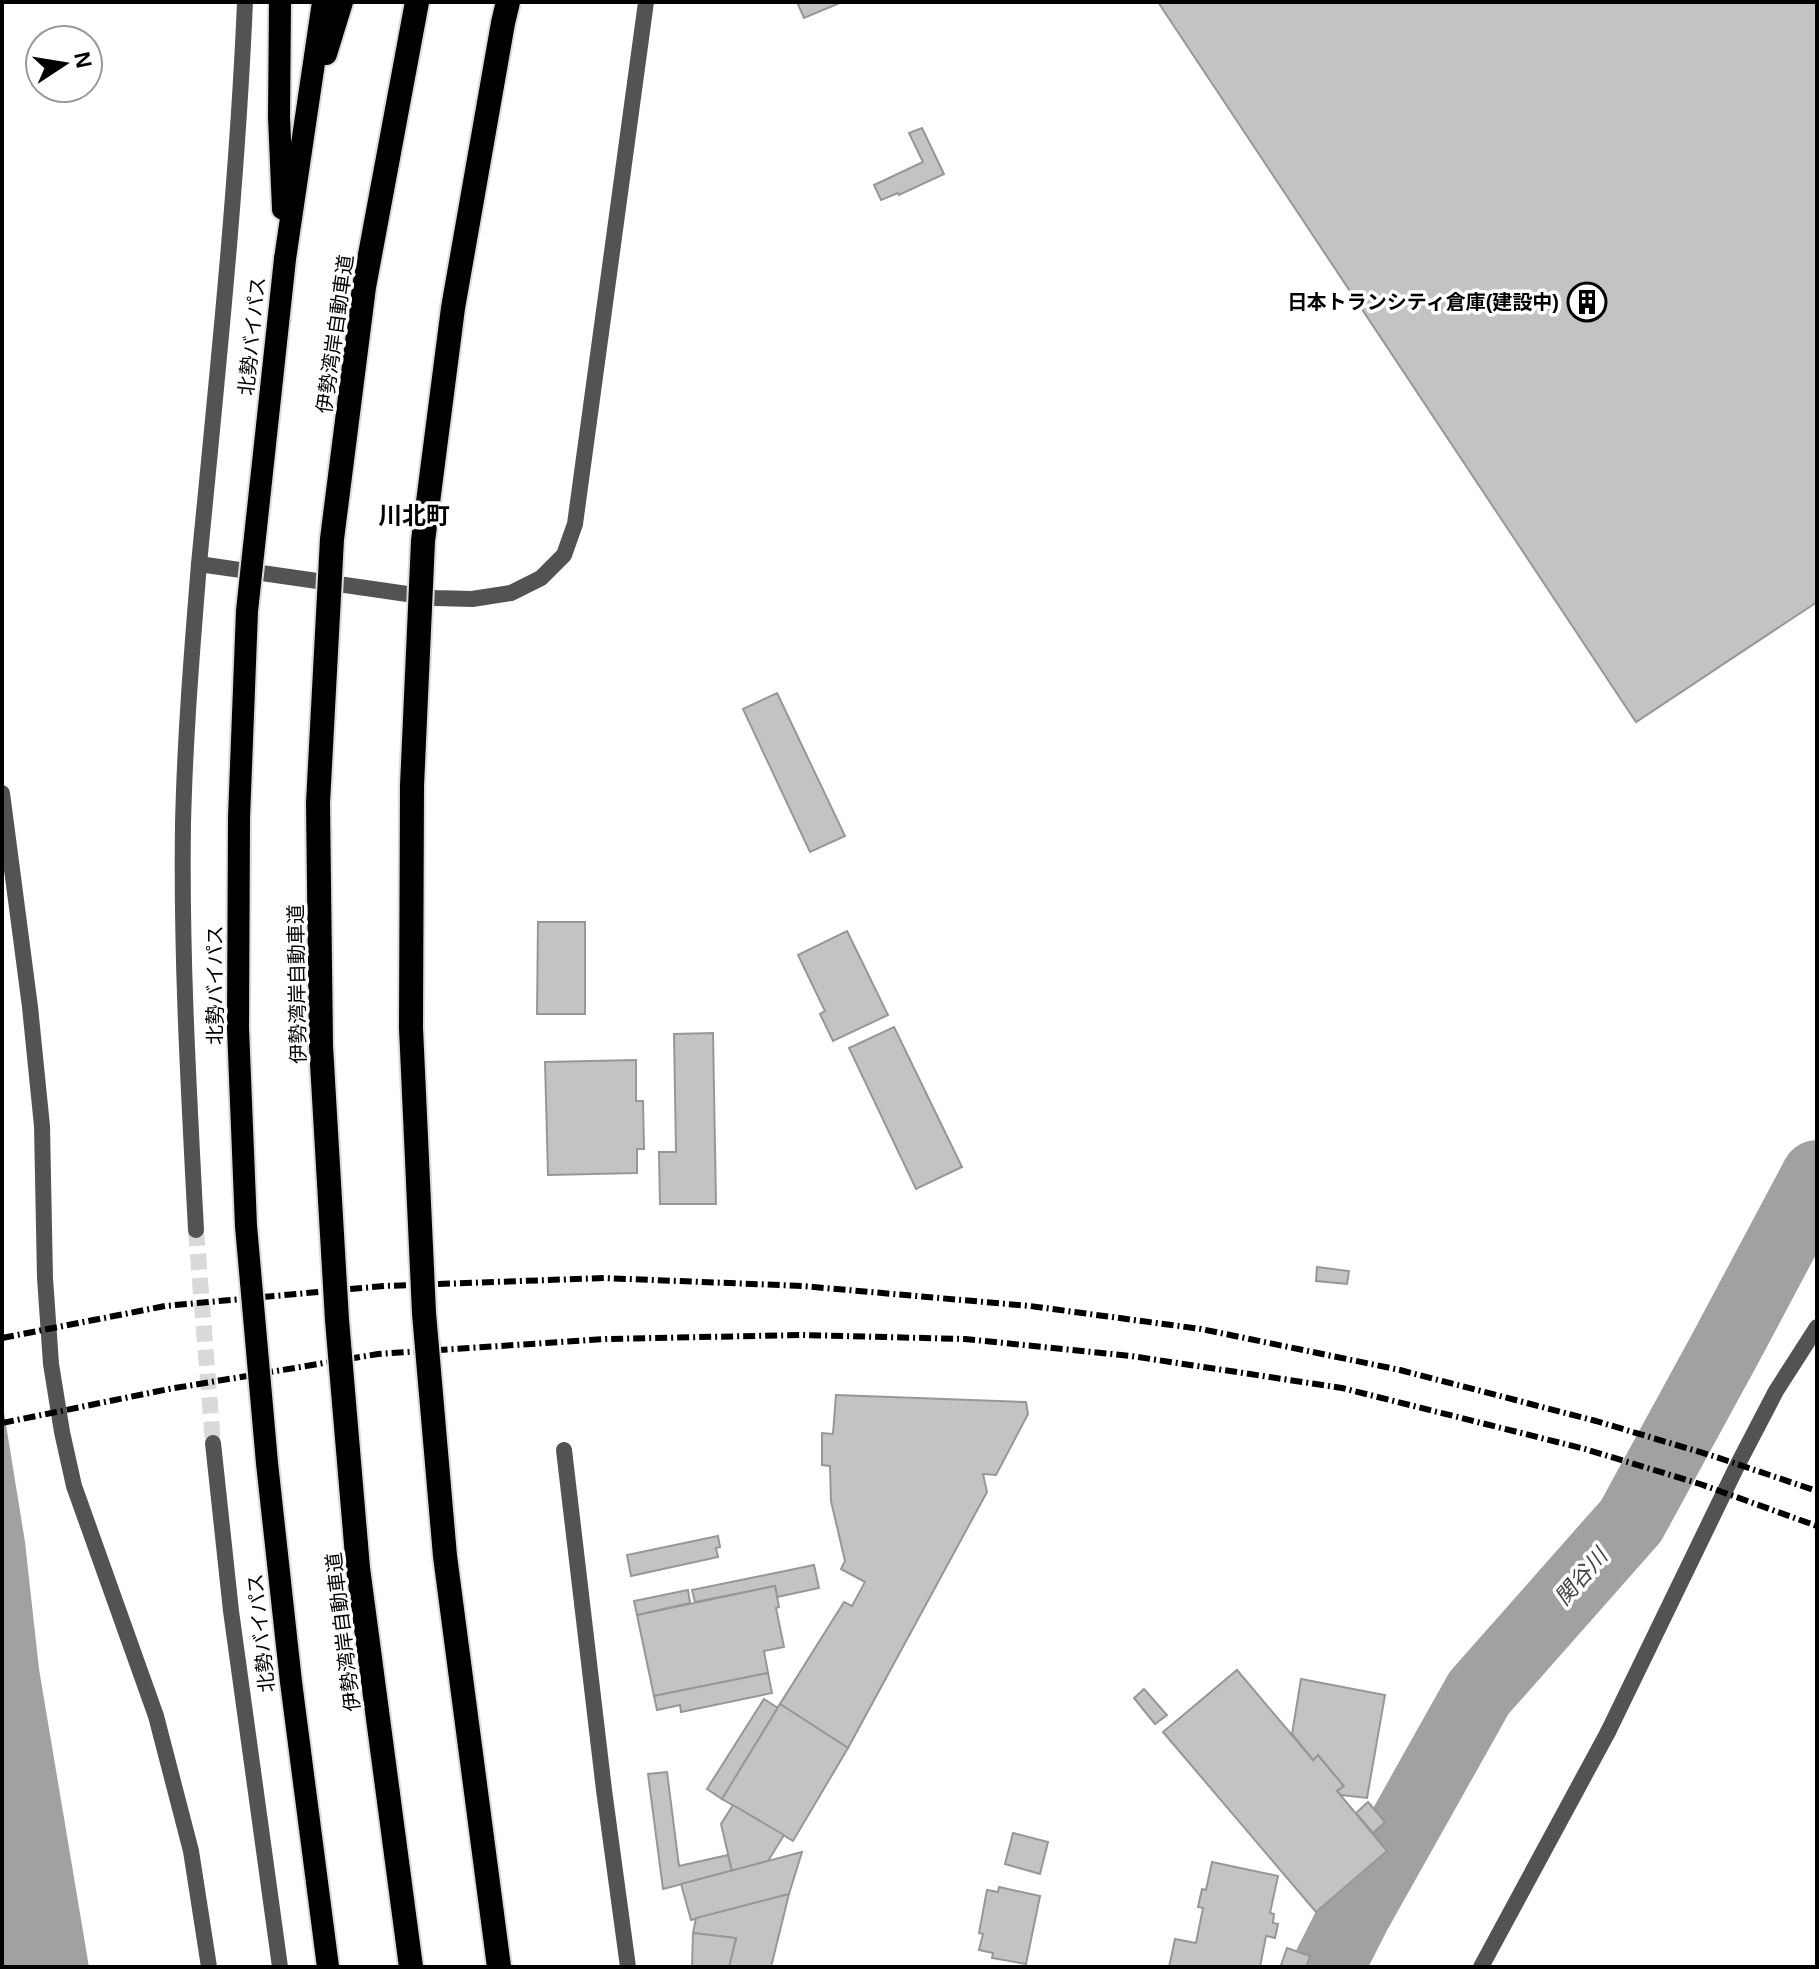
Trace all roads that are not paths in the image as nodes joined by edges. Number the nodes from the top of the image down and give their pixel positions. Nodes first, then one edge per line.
1 (245, 2) edge
2 (280, 2) edge
3 (323, 2) edge
4 (342, 2) edge
5 (417, 2) edge
6 (508, 2) edge
7 (646, 2) edge
8 (306, 122) junction
9 (285, 259) junction
10 (199, 564) junction
11 (2, 793) edge
12 (196, 1230) tunnel mouth
13 (1817, 1327) edge
14 (213, 1443) tunnel mouth
15 (564, 1450) dead end
16 (209, 1967) edge
17 (280, 1967) edge
18 (328, 1967) edge
19 (411, 1967) edge
20 (499, 1967) edge
21 (628, 1967) edge
22 (1481, 1967) edge

1 - 10 street
2 - 9 highway
3 - 8 highway, 北勢バイパス
4 - 8 highway
5 - 19 highway, 伊勢湾岸自動車道, bridge
6 - 20 highway, bridge
7 - 10 street
8 - 9 highway, 北勢バイパス
9 - 18 highway, 北勢バイパス, bridge
10 - 12 street
11 - 16 street
13 - 22 street
14 - 17 street
15 - 21 street

